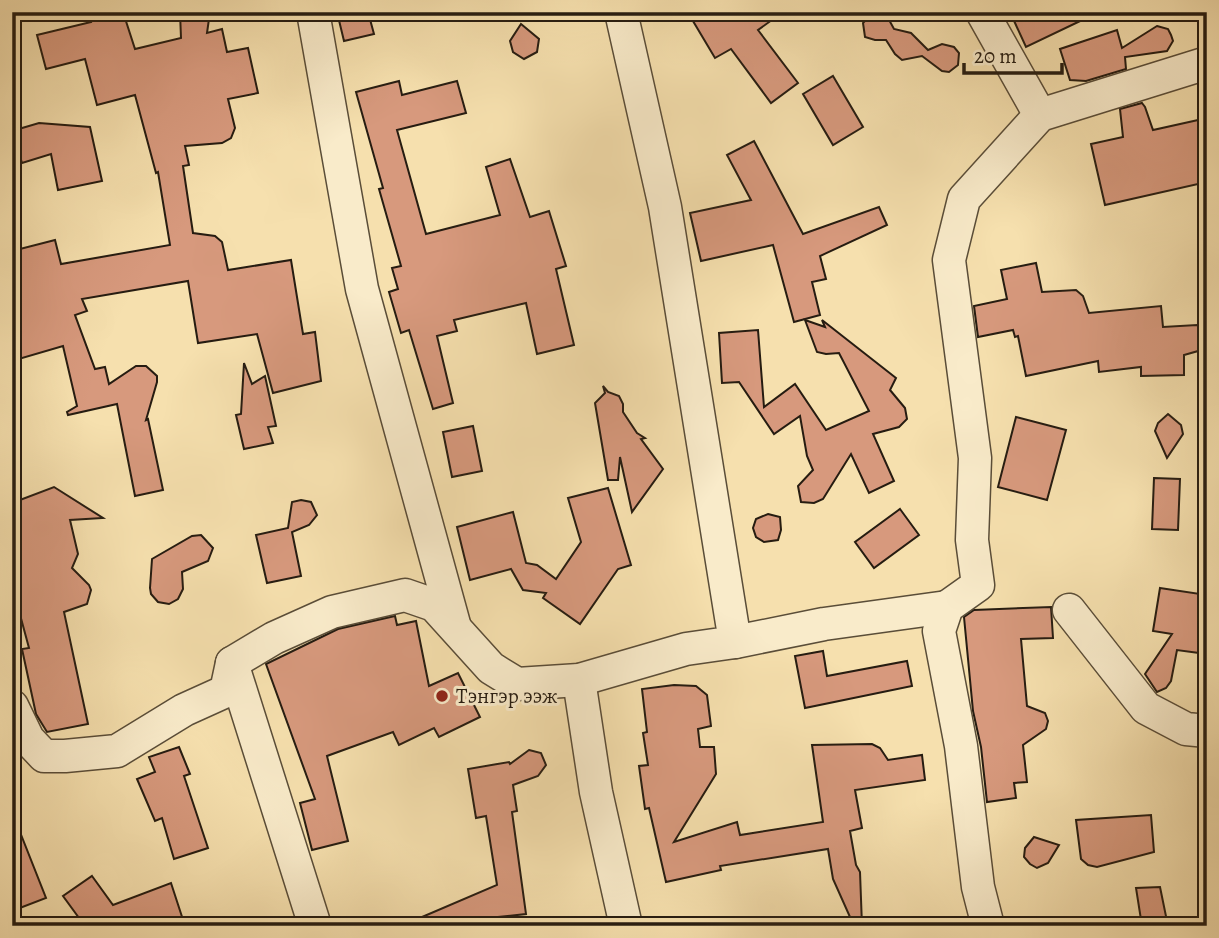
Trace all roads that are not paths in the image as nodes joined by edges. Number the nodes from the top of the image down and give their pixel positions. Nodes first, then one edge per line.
1 (313, 12) edge
2 (621, 12) edge
3 (982, 12) edge
4 (1207, 63) edge
5 (1040, 116) junction
6 (947, 607) junction
7 (1069, 610) dead end
8 (456, 629) junction
9 (735, 642) junction
10 (232, 663) junction
11 (579, 680) junction
12 (12, 706) edge
13 (1207, 731) edge
14 (315, 926) edge
15 (626, 926) edge
16 (988, 926) edge

1 - 8 street
2 - 9 street
3 - 5 street
4 - 5 street
5 - 6 street
6 - 9 street
6 - 16 street
7 - 13 street
8 - 10 street
8 - 11 street
9 - 11 street
10 - 12 street
10 - 14 street
11 - 15 street

